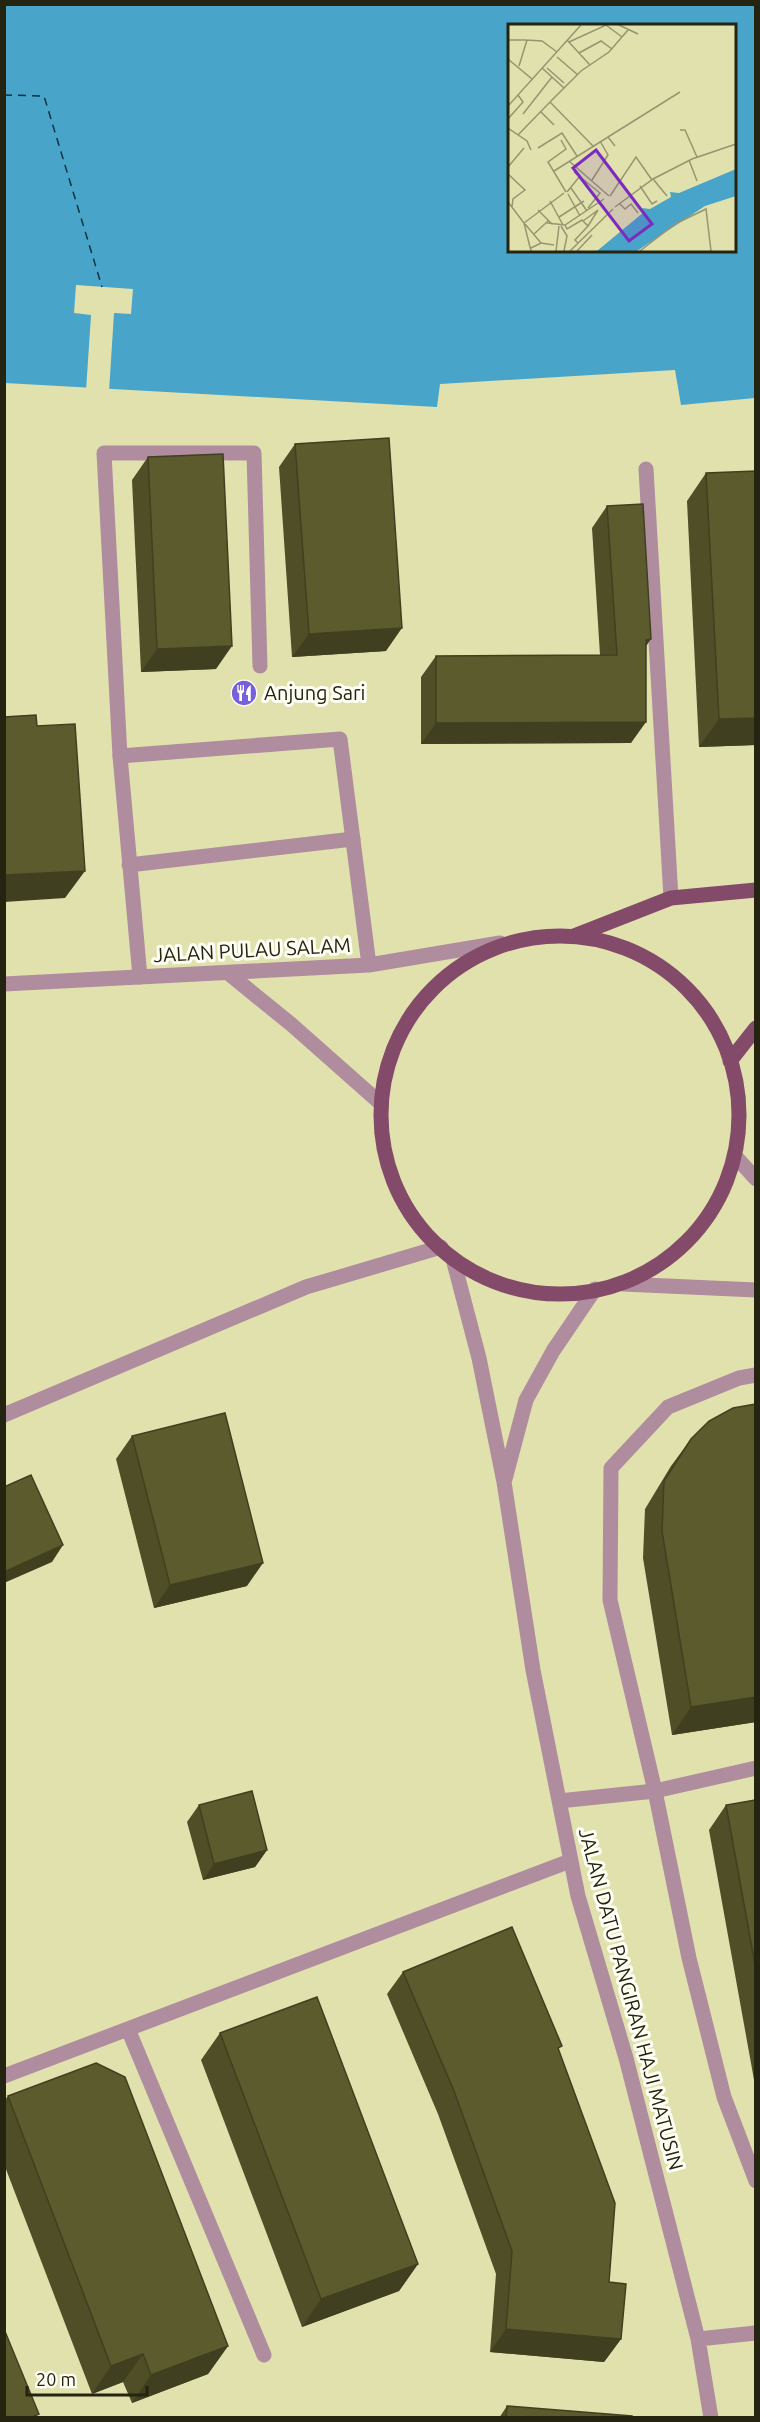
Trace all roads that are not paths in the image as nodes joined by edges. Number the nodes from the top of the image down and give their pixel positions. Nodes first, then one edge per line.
1 (645, 469) dead end
2 (260, 666) dead end
3 (120, 756) junction
4 (353, 839) junction
5 (129, 866) junction
6 (756, 890) edge
7 (670, 898) junction
8 (574, 936) junction
9 (500, 943) junction
10 (369, 965) junction
11 (228, 974) junction
12 (140, 977) junction
13 (4, 984) edge
14 (756, 1028) edge
15 (730, 1061) junction
16 (379, 1102) junction
17 (736, 1157) junction
18 (756, 1179) edge
19 (441, 1247) junction
20 (453, 1259) junction
21 (623, 1284) junction
22 (595, 1289) junction
23 (756, 1290) edge
24 (756, 1375) edge
25 (4, 1415) edge
26 (504, 1482) junction
27 (756, 1768) edge
28 (655, 1791) junction
29 (559, 1801) junction
30 (570, 1861) junction
31 (128, 2029) junction
32 (4, 2076) edge
33 (750, 2148) edge
34 (756, 2181) edge
35 (756, 2333) edge
36 (698, 2339) junction
37 (264, 2355) dead end
38 (711, 2418) edge

1 - 7 street
2 - 3 street
3 - 4 street
3 - 5 street
4 - 5 street
4 - 10 street
5 - 12 street
6 - 7 main road
7 - 8 main road
8 - 9 main road
8 - 15 main road
9 - 10 street, JALAN PULAU SALAM
9 - 16 main road
10 - 11 street, JALAN PULAU SALAM
11 - 12 street, JALAN PULAU SALAM
11 - 16 street
12 - 13 street, JALAN PULAU SALAM
14 - 15 main road
15 - 17 main road
16 - 19 main road
17 - 18 street
17 - 21 main road
19 - 20 main road
19 - 25 street
20 - 22 main road
20 - 26 street, JALAN DATU PANGIRAN HAJI MATUSIN
21 - 22 main road
21 - 23 street
22 - 26 street
24 - 28 street
26 - 29 street, JALAN DATU PANGIRAN HAJI MATUSIN
27 - 28 street
28 - 29 street
28 - 33 street
29 - 30 street, JALAN DATU PANGIRAN HAJI MATUSIN
30 - 31 street
30 - 36 street, JALAN DATU PANGIRAN HAJI MATUSIN
31 - 32 street
31 - 37 street
33 - 34 street
35 - 36 street
36 - 38 street, JALAN DATU PANGIRAN HAJI MATUSIN

